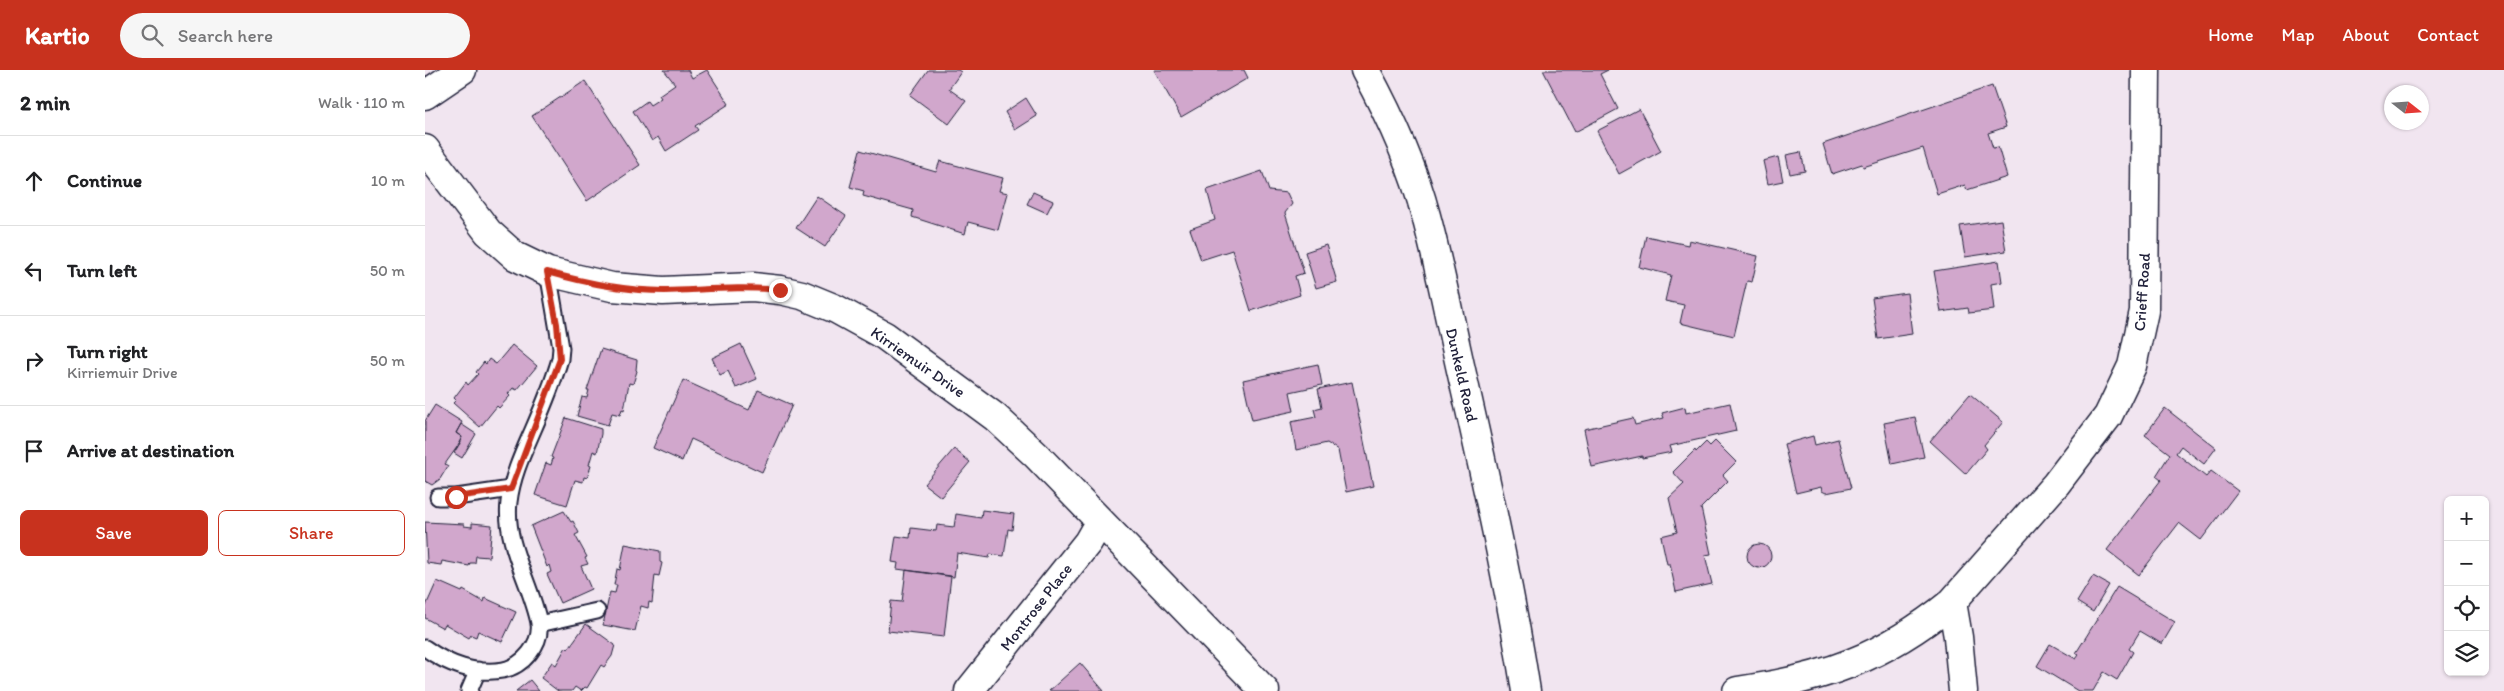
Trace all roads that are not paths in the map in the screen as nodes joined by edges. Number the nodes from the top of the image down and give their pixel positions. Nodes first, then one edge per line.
1 (462, 70) edge
2 (1365, 70) edge
3 (2146, 70) edge
4 (425, 94) edge
5 (425, 149) edge
6 (547, 272) junction
7 (511, 489) junction
8 (438, 498) dead end
9 (1100, 521) junction
10 (1952, 602) junction
11 (597, 611) dead end
12 (539, 624) junction
13 (425, 648) edge
14 (478, 670) junction
15 (469, 691) edge
16 (969, 691) edge
17 (1265, 691) edge
18 (1526, 691) edge
19 (1737, 691) edge
20 (1963, 691) edge

1 - 4 street
2 - 18 street, Dunkeld Road
3 - 10 street, Crieff Road
5 - 6 street, Kirriemuir Drive
6 - 7 lane
6 - 9 street, Kirriemuir Drive
7 - 8 lane
7 - 12 lane
9 - 16 street, Montrose Place
9 - 17 street, Kirriemuir Drive
10 - 19 street, Crieff Road
10 - 20 street
11 - 12 lane
12 - 14 lane
13 - 14 lane
14 - 15 lane

